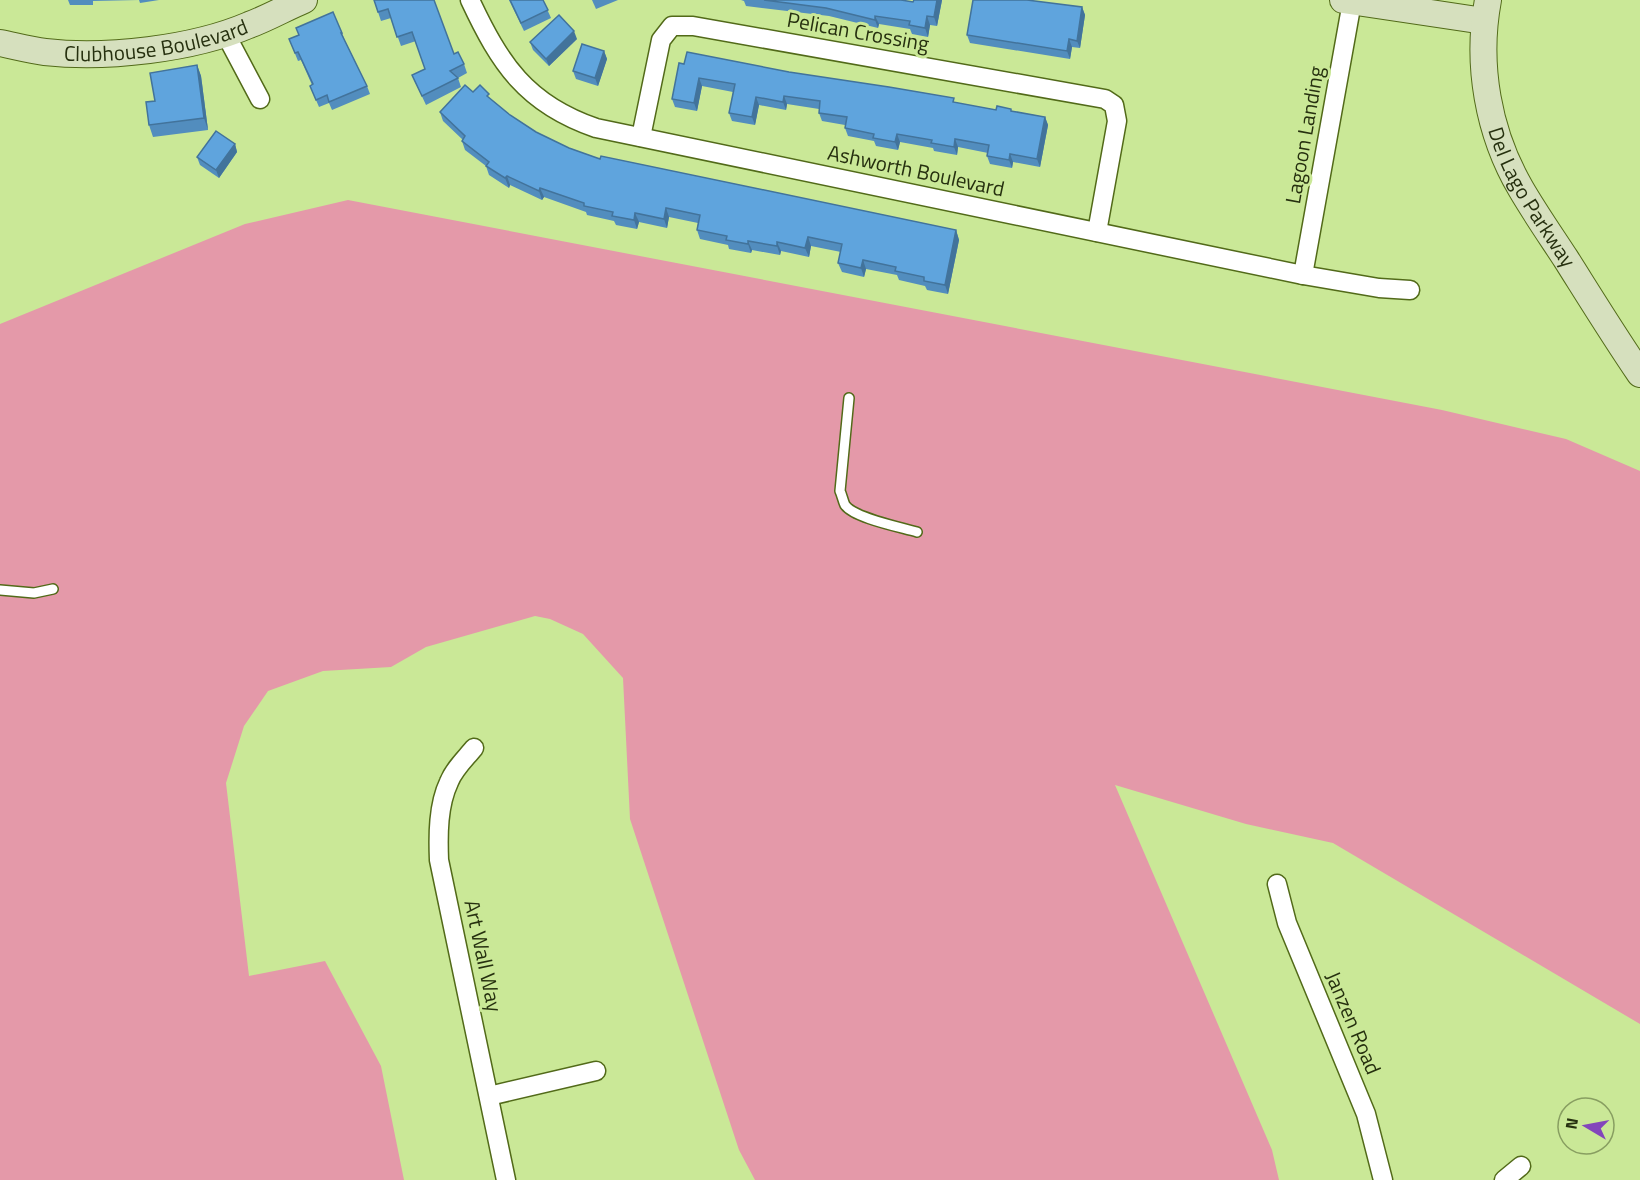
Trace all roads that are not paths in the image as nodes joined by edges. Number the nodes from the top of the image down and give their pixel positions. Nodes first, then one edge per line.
1 (304, 0) edge
2 (470, 0) edge
3 (1347, 1) edge
4 (1486, 11) edge
5 (225, 33) junction
6 (0, 43) edge
7 (260, 99) dead end
8 (640, 137) junction
9 (1097, 232) junction
10 (1303, 275) junction
11 (1410, 290) dead end
12 (1640, 374) edge
13 (849, 398) dead end
14 (917, 532) dead end
15 (53, 589) dead end
16 (0, 590) edge
17 (474, 748) dead end
18 (1277, 884) dead end
19 (596, 1071) dead end
20 (489, 1096) junction
21 (1521, 1166) dead end
22 (506, 1180) edge
23 (1383, 1180) edge
24 (1504, 1180) edge

1 - 5 street, Clubhouse Boulevard
2 - 8 street, Ashworth Boulevard
3 - 4 street
3 - 10 street, Lagoon Landing
4 - 12 street, Del Lago Parkway
5 - 6 street, Clubhouse Boulevard
5 - 7 street
8 - 9 street, Ashworth Boulevard
8 - 9 street, Pelican Crossing
9 - 10 street, Ashworth Boulevard
10 - 11 street, Ashworth Boulevard
13 - 14 lane
15 - 16 lane
17 - 20 street, Art Wall Way
18 - 23 street, Janzen Road
19 - 20 street
20 - 22 street, Art Wall Way
21 - 24 street

